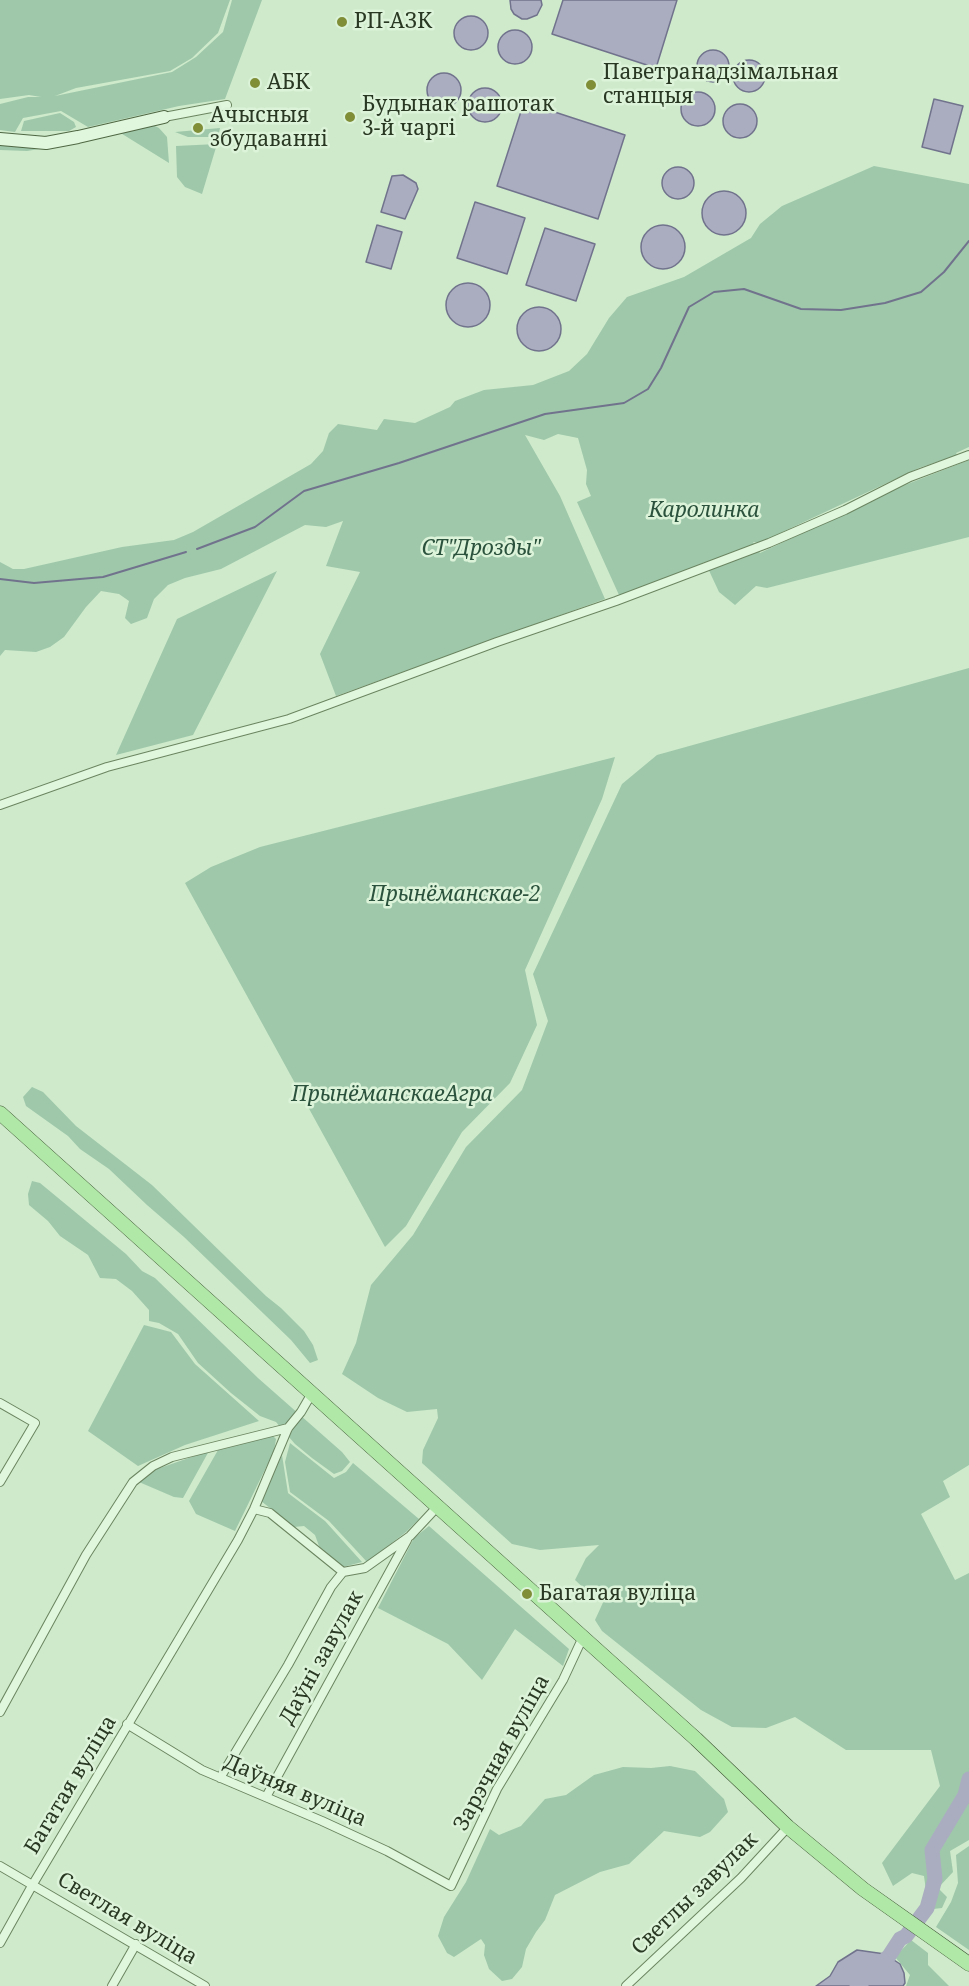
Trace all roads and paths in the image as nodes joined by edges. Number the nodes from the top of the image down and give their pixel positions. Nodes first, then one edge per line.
1 (227, 105) dead end
2 (164, 117) joint
3 (0, 139) edge
4 (969, 455) edge
5 (0, 805) edge
6 (0, 1113) edge
7 (312, 1393) junction
8 (0, 1403) edge
9 (288, 1428) junction
10 (0, 1482) edge
11 (438, 1506) junction
12 (254, 1509) junction
13 (410, 1536) junction
14 (343, 1572) junction
15 (583, 1637) junction
16 (0, 1712) edge
17 (128, 1724) junction
18 (220, 1778) junction
19 (266, 1797) junction
20 (781, 1834) junction
21 (0, 1866) edge
22 (33, 1884) junction
23 (451, 1886) joint
24 (0, 1943) edge
25 (136, 1944) junction
26 (969, 1964) edge
27 (112, 1986) edge
28 (205, 1986) edge
29 (626, 1986) edge

1 - 2 street
2 - 3 street
4 - 5 street
6 - 7 main road
7 - 9 street, Багатая вуліца
7 - 11 main road
8 - 10 street
9 - 12 street, Багатая вуліца
9 - 16 street
11 - 13 street
11 - 15 main road
12 - 14 street
12 - 17 street, Багатая вуліца
13 - 14 street
13 - 19 street, Даўні завулак
14 - 18 street
15 - 20 main road
15 - 23 street, Зарэчная вуліца
17 - 18 street, Даўняя вуліца
17 - 22 street, Багатая вуліца
18 - 19 street, Даўняя вуліца
19 - 23 street, Даўняя вуліца
20 - 26 main road
20 - 29 street, Светлы завулак
21 - 22 street, Светлая вуліца
22 - 24 street, Багатая вуліца
22 - 25 street, Светлая вуліца
25 - 27 street
25 - 28 street, Светлая вуліца

